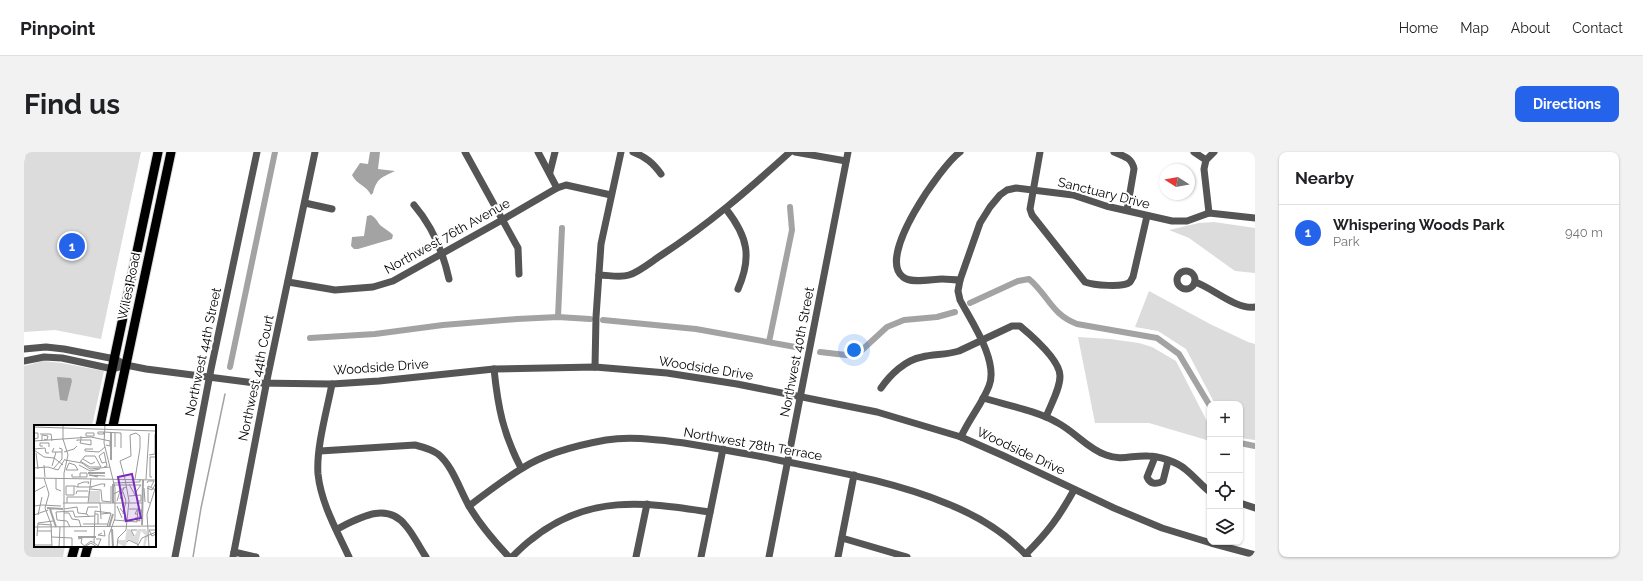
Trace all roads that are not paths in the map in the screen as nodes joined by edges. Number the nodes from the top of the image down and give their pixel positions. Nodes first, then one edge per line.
1 (158, 152) edge
2 (170, 152) edge
3 (257, 152) edge
4 (315, 152) edge
5 (465, 152) edge
6 (538, 152) edge
7 (555, 152) edge
8 (621, 152) edge
9 (633, 152) edge
10 (790, 152) edge
11 (794, 152) edge
12 (848, 152) edge
13 (1040, 152) edge
14 (1114, 152) edge
15 (1194, 152) edge
16 (1214, 152) edge
17 (957, 153) edge
18 (1206, 160) junction
19 (846, 161) junction
20 (550, 172) junction
21 (660, 174) dead end
22 (558, 188) junction
23 (1033, 190) junction
24 (611, 195) junction
25 (305, 203) junction
26 (414, 205) dead end
27 (332, 209) dead end
28 (726, 209) junction
29 (1127, 210) junction
30 (1209, 213) junction
31 (1147, 216) junction
32 (1255, 218) edge
33 (502, 220) junction
34 (143, 222) junction
35 (155, 224) junction
36 (442, 254) junction
37 (519, 274) dead end
38 (599, 275) junction
39 (449, 279) dead end
40 (960, 280) junction
41 (288, 282) junction
42 (1195, 282) dead end
43 (738, 289) dead end
44 (1255, 307) edge
45 (982, 341) junction
46 (24, 349) edge
47 (115, 359) junction
48 (24, 361) edge
49 (126, 365) junction
50 (595, 367) junction
51 (113, 369) junction
52 (494, 369) junction
53 (209, 378) junction
54 (266, 383) junction
55 (332, 384) junction
56 (881, 388) dead end
57 (801, 397) junction
58 (983, 398) junction
59 (1046, 417) junction
60 (100, 425) edge
61 (113, 425) edge
62 (961, 437) junction
63 (723, 449) junction
64 (320, 451) junction
65 (1155, 457) junction
66 (1168, 461) junction
67 (787, 462) junction
68 (521, 468) junction
69 (854, 475) junction
70 (1207, 489) edge
71 (1074, 490) junction
72 (647, 504) junction
73 (1243, 504) edge
74 (469, 506) junction
75 (1255, 508) edge
76 (710, 512) junction
77 (337, 529) junction
78 (842, 538) junction
79 (75, 547) edge
80 (88, 547) edge
81 (233, 555) edge
82 (1255, 555) edge
83 (1027, 556) edge
84 (72, 557) edge
85 (85, 557) edge
86 (175, 557) edge
87 (256, 557) edge
88 (349, 557) edge
89 (426, 557) edge
90 (510, 557) edge
91 (636, 557) edge
92 (701, 557) edge
93 (769, 557) edge
94 (838, 557) edge
95 (904, 557) edge

1 - 34 main road, Wiles Road
2 - 35 main road, Wiles Road
3 - 53 street, Northwest 44th Street
4 - 25 street, Northwest 44th Court
5 - 33 street
6 - 20 street
7 - 20 street
8 - 24 street
9 - 21 street
10 - 28 street
11 - 19 street
12 - 19 street, Northwest 40th Street
13 - 23 street
14 - 29 street
15 - 18 street
16 - 18 street
17 - 40 street
18 - 30 street
19 - 57 street, Northwest 40th Street
20 - 22 street
22 - 24 street, Northwest 76th Avenue
22 - 33 street, Northwest 76th Avenue
23 - 29 street, Sanctuary Drive
23 - 31 street
23 - 40 street, Sanctuary Drive
24 - 38 street
25 - 27 street
25 - 41 street, Northwest 44th Court
26 - 36 street
28 - 38 street
28 - 43 street
29 - 31 street, Sanctuary Drive
30 - 31 street, Sanctuary Drive
30 - 32 street, Sanctuary Drive
33 - 36 street, Northwest 76th Avenue
33 - 37 street
34 - 35 main road
34 - 47 main road, Wiles Road
35 - 49 main road, Wiles Road
36 - 39 street
36 - 41 street, Northwest 76th Avenue
38 - 50 street
40 - 45 street, Sanctuary Drive
41 - 54 street, Northwest 44th Court
42 - 44 street
45 - 56 street
45 - 58 street, Sanctuary Drive
45 - 59 street
46 - 47 street, Woodside Drive
47 - 49 street, Woodside Drive
47 - 51 main road, Wiles Road
48 - 51 street
49 - 51 street, Woodside Drive
49 - 53 street, Woodside Drive
49 - 61 main road, Wiles Road
50 - 52 street, Woodside Drive
50 - 57 street, Woodside Drive
51 - 60 main road, Wiles Road
52 - 55 street, Woodside Drive
52 - 68 street
53 - 54 street, Woodside Drive
53 - 86 street, Northwest 44th Street
54 - 55 street, Woodside Drive
54 - 81 street, Northwest 44th Court
55 - 64 street
57 - 62 street, Woodside Drive
57 - 67 street, Northwest 40th Street
58 - 59 street
58 - 62 street, Sanctuary Drive
59 - 65 street
62 - 71 street, Woodside Drive
63 - 67 street, Northwest 78th Terrace
63 - 68 street, Northwest 78th Terrace
63 - 76 street
64 - 74 street
64 - 77 street
65 - 66 street
65 - 66 street
66 - 70 street
67 - 69 street, Northwest 78th Terrace
67 - 93 street, Northwest 40th Street
68 - 74 street, Northwest 78th Terrace
69 - 78 street
69 - 83 street, Northwest 78th Terrace
71 - 82 street, Woodside Drive
71 - 83 street
72 - 76 street
72 - 90 street
72 - 91 street
73 - 75 street
74 - 90 street
76 - 92 street
77 - 88 street
77 - 89 street
78 - 94 street
78 - 95 street
79 - 84 main road
80 - 85 main road
81 - 87 street

